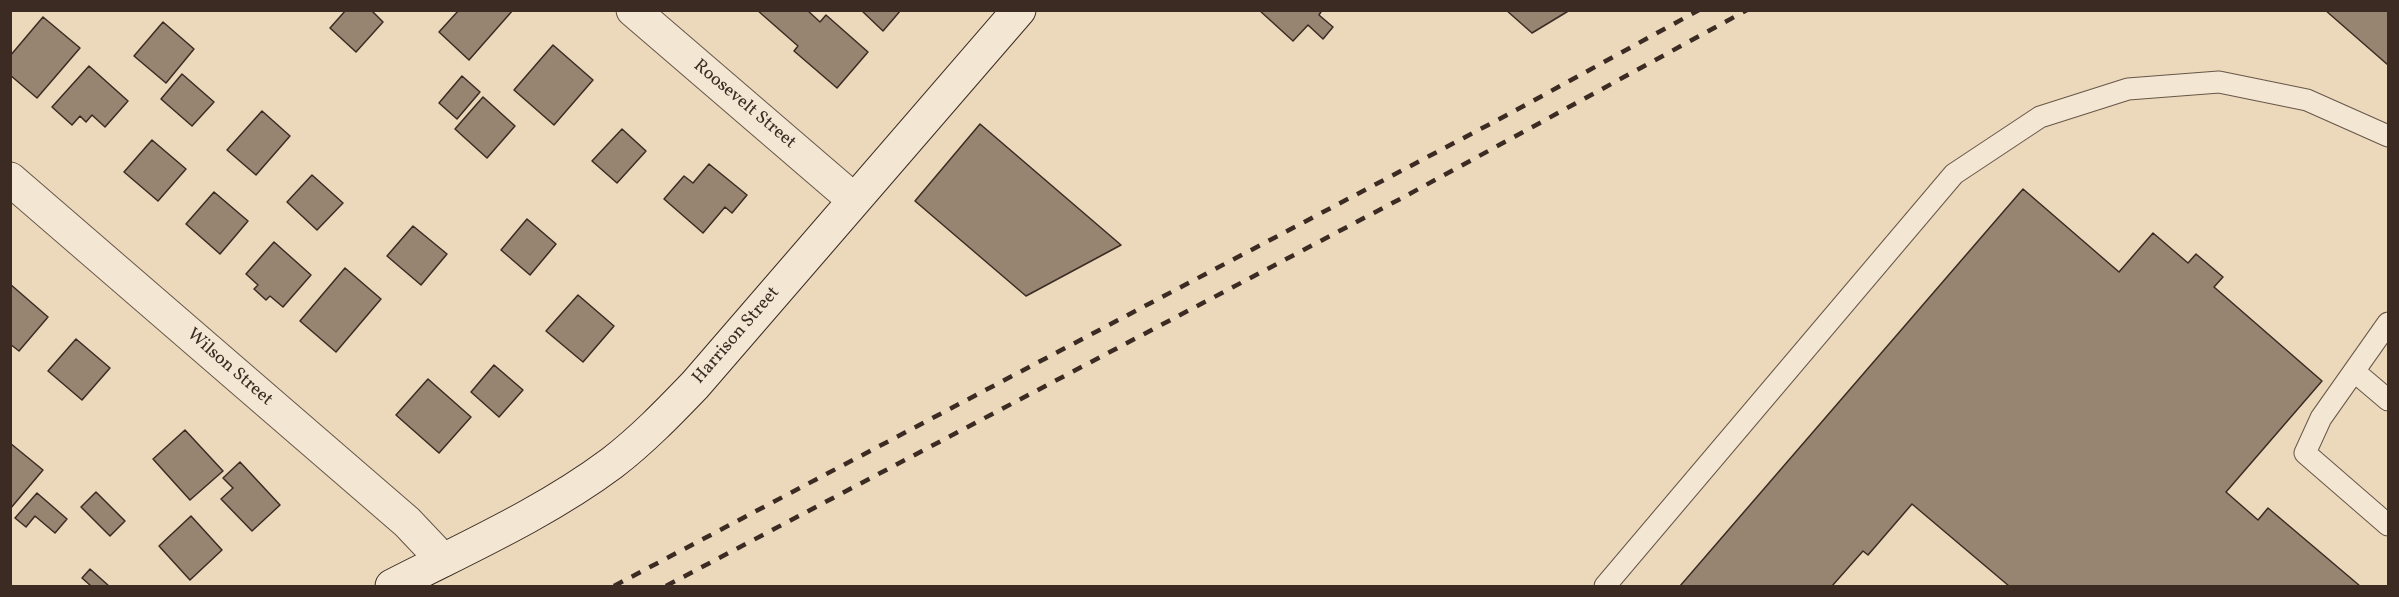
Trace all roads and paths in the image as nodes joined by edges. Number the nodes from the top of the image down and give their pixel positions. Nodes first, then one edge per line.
1 (633, 10) edge
2 (1019, 10) edge
3 (2388, 136) edge
4 (10, 179) edge
5 (855, 200) junction
6 (2388, 323) edge
7 (2355, 372) junction
8 (2388, 400) edge
9 (2388, 525) edge
10 (443, 560) junction
11 (392, 586) edge
12 (1605, 586) edge

1 - 5 street, Roosevelt Street
2 - 5 street, Harrison Street
3 - 12 lane
4 - 10 street, Wilson Street
5 - 10 street, Harrison Street
6 - 7 lane
7 - 8 lane
7 - 9 lane
10 - 11 street, Harrison Street

